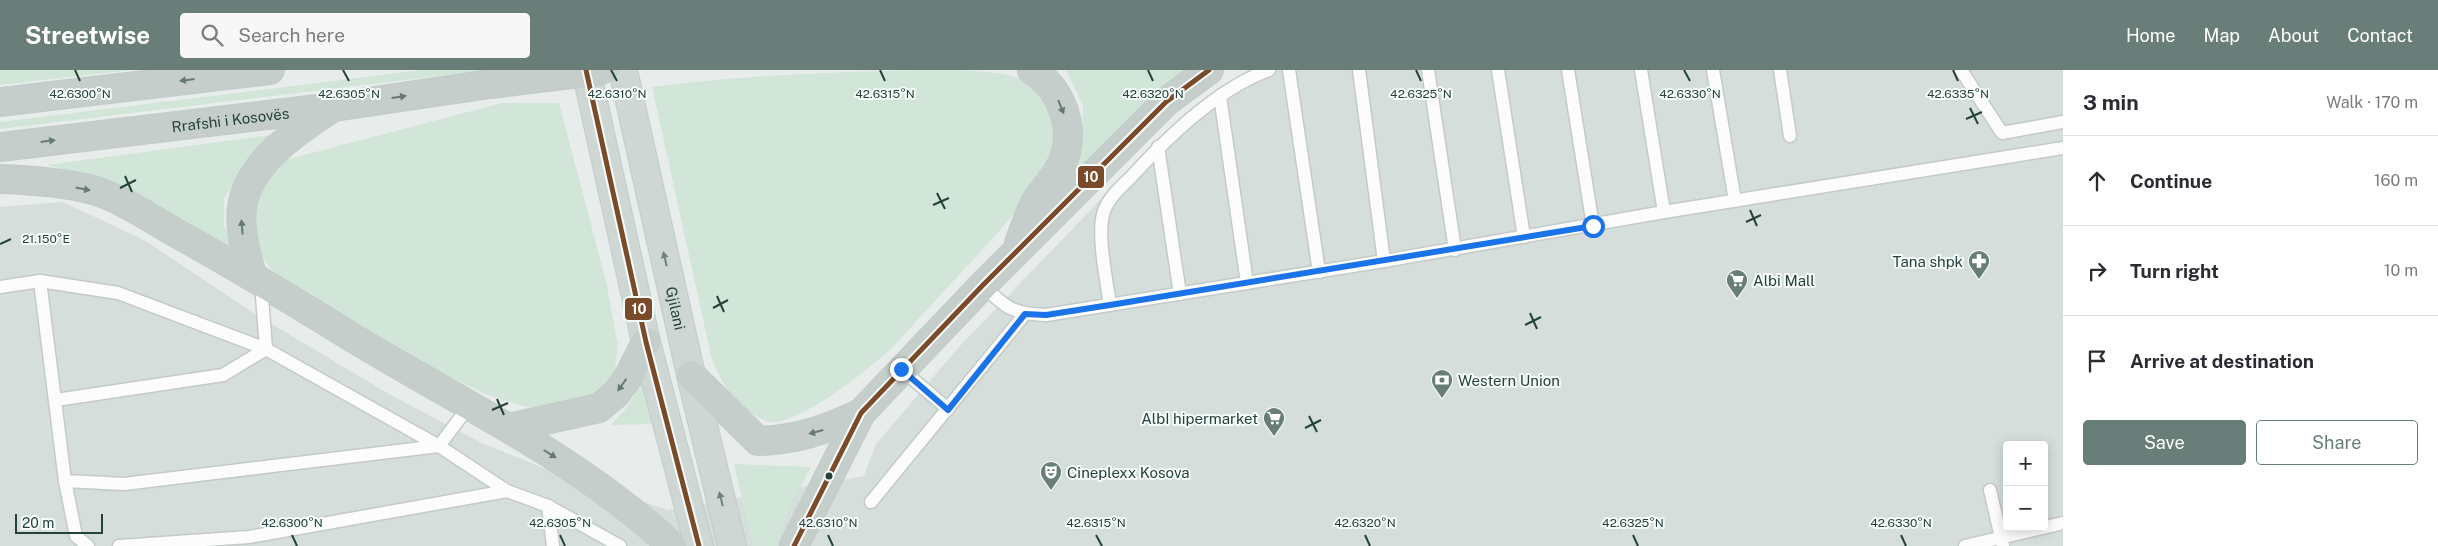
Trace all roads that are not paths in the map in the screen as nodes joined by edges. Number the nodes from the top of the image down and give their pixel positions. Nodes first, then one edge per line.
1 (270, 70) edge
2 (586, 70) edge
3 (604, 70) edge
4 (623, 70) edge
5 (1032, 70) edge
6 (1209, 70) edge
7 (1269, 70) edge
8 (1289, 70) edge
9 (1359, 70) edge
10 (1428, 70) edge
11 (1498, 70) edge
12 (1568, 70) edge
13 (1641, 70) edge
14 (1713, 70) edge
15 (1780, 70) edge
16 (1961, 70) edge
17 (1220, 96) junction
18 (0, 102) edge
19 (334, 107) junction
20 (2063, 122) edge
21 (1790, 136) dead end
22 (0, 147) edge
23 (1158, 147) junction
24 (2063, 148) edge
25 (0, 178) edge
26 (1735, 201) junction
27 (1664, 212) junction
28 (1593, 226) junction
29 (1524, 237) junction
30 (1455, 250) junction
31 (1015, 253) junction
32 (1384, 262) junction
33 (1319, 272) junction
34 (256, 278) junction
35 (40, 281) junction
36 (1247, 283) junction
37 (983, 285) junction
38 (0, 287) edge
39 (1180, 294) junction
40 (1110, 305) junction
41 (1025, 314) junction
42 (646, 342) junction
43 (266, 349) junction
44 (901, 369) junction
45 (691, 375) junction
46 (56, 400) junction
47 (469, 406) junction
48 (948, 410) junction
49 (861, 413) junction
50 (509, 428) junction
51 (439, 446) junction
52 (65, 481) junction
53 (1990, 490) dead end
54 (507, 491) junction
55 (872, 502) dead end
56 (548, 506) junction
57 (2063, 523) edge
58 (2002, 542) edge
59 (88, 546) edge
60 (119, 546) edge
61 (553, 546) edge
62 (620, 546) edge
63 (672, 546) edge
64 (698, 546) edge
65 (732, 546) edge
66 (794, 546) edge
67 (1965, 546) edge

1 -> 18 highway
2 - 42 main road
19 -> 3 highway, Rrafshi i Kosovës, bridge
45 -> 4 main road, Gjilani
5 -> 31 highway
6 - 31 highway
7 - 17 lane
8 - 33 lane
9 - 32 lane
10 - 30 lane
11 - 29 lane
12 - 28 lane
13 - 27 lane
14 - 26 lane
15 - 21 lane
16 - 20 lane
17 - 23 lane
17 - 36 lane
22 -> 19 highway, Rrafshi i Kosovës
34 -> 19 highway
23 - 39 lane
23 - 40 lane
24 - 26 lane
25 -> 34 highway
26 - 27 lane
27 - 28 lane
28 - 29 lane
29 - 30 lane
30 - 32 lane
31 - 37 highway
32 - 33 lane
33 - 36 lane
34 - 43 lane
34 - 47 highway
35 - 38 lane
35 - 43 lane
35 - 46 lane
36 - 39 lane
37 - 41 lane
37 - 44 highway
39 - 40 lane
40 - 41 lane
41 - 48 lane
42 -> 50 highway
42 - 64 main road
43 - 46 lane
43 - 51 lane
44 - 48 lane
44 - 49 highway
49 -> 45 highway
65 -> 45 main road, Gjilani
46 - 52 lane
47 - 50 highway
47 - 51 lane
48 - 55 lane
49 - 66 highway
50 -> 63 highway
51 - 52 lane
51 - 54 lane
52 - 59 lane
53 - 58 lane
54 - 56 lane
54 - 60 lane
56 - 61 lane
56 - 62 lane
57 - 58 lane
58 - 67 lane

